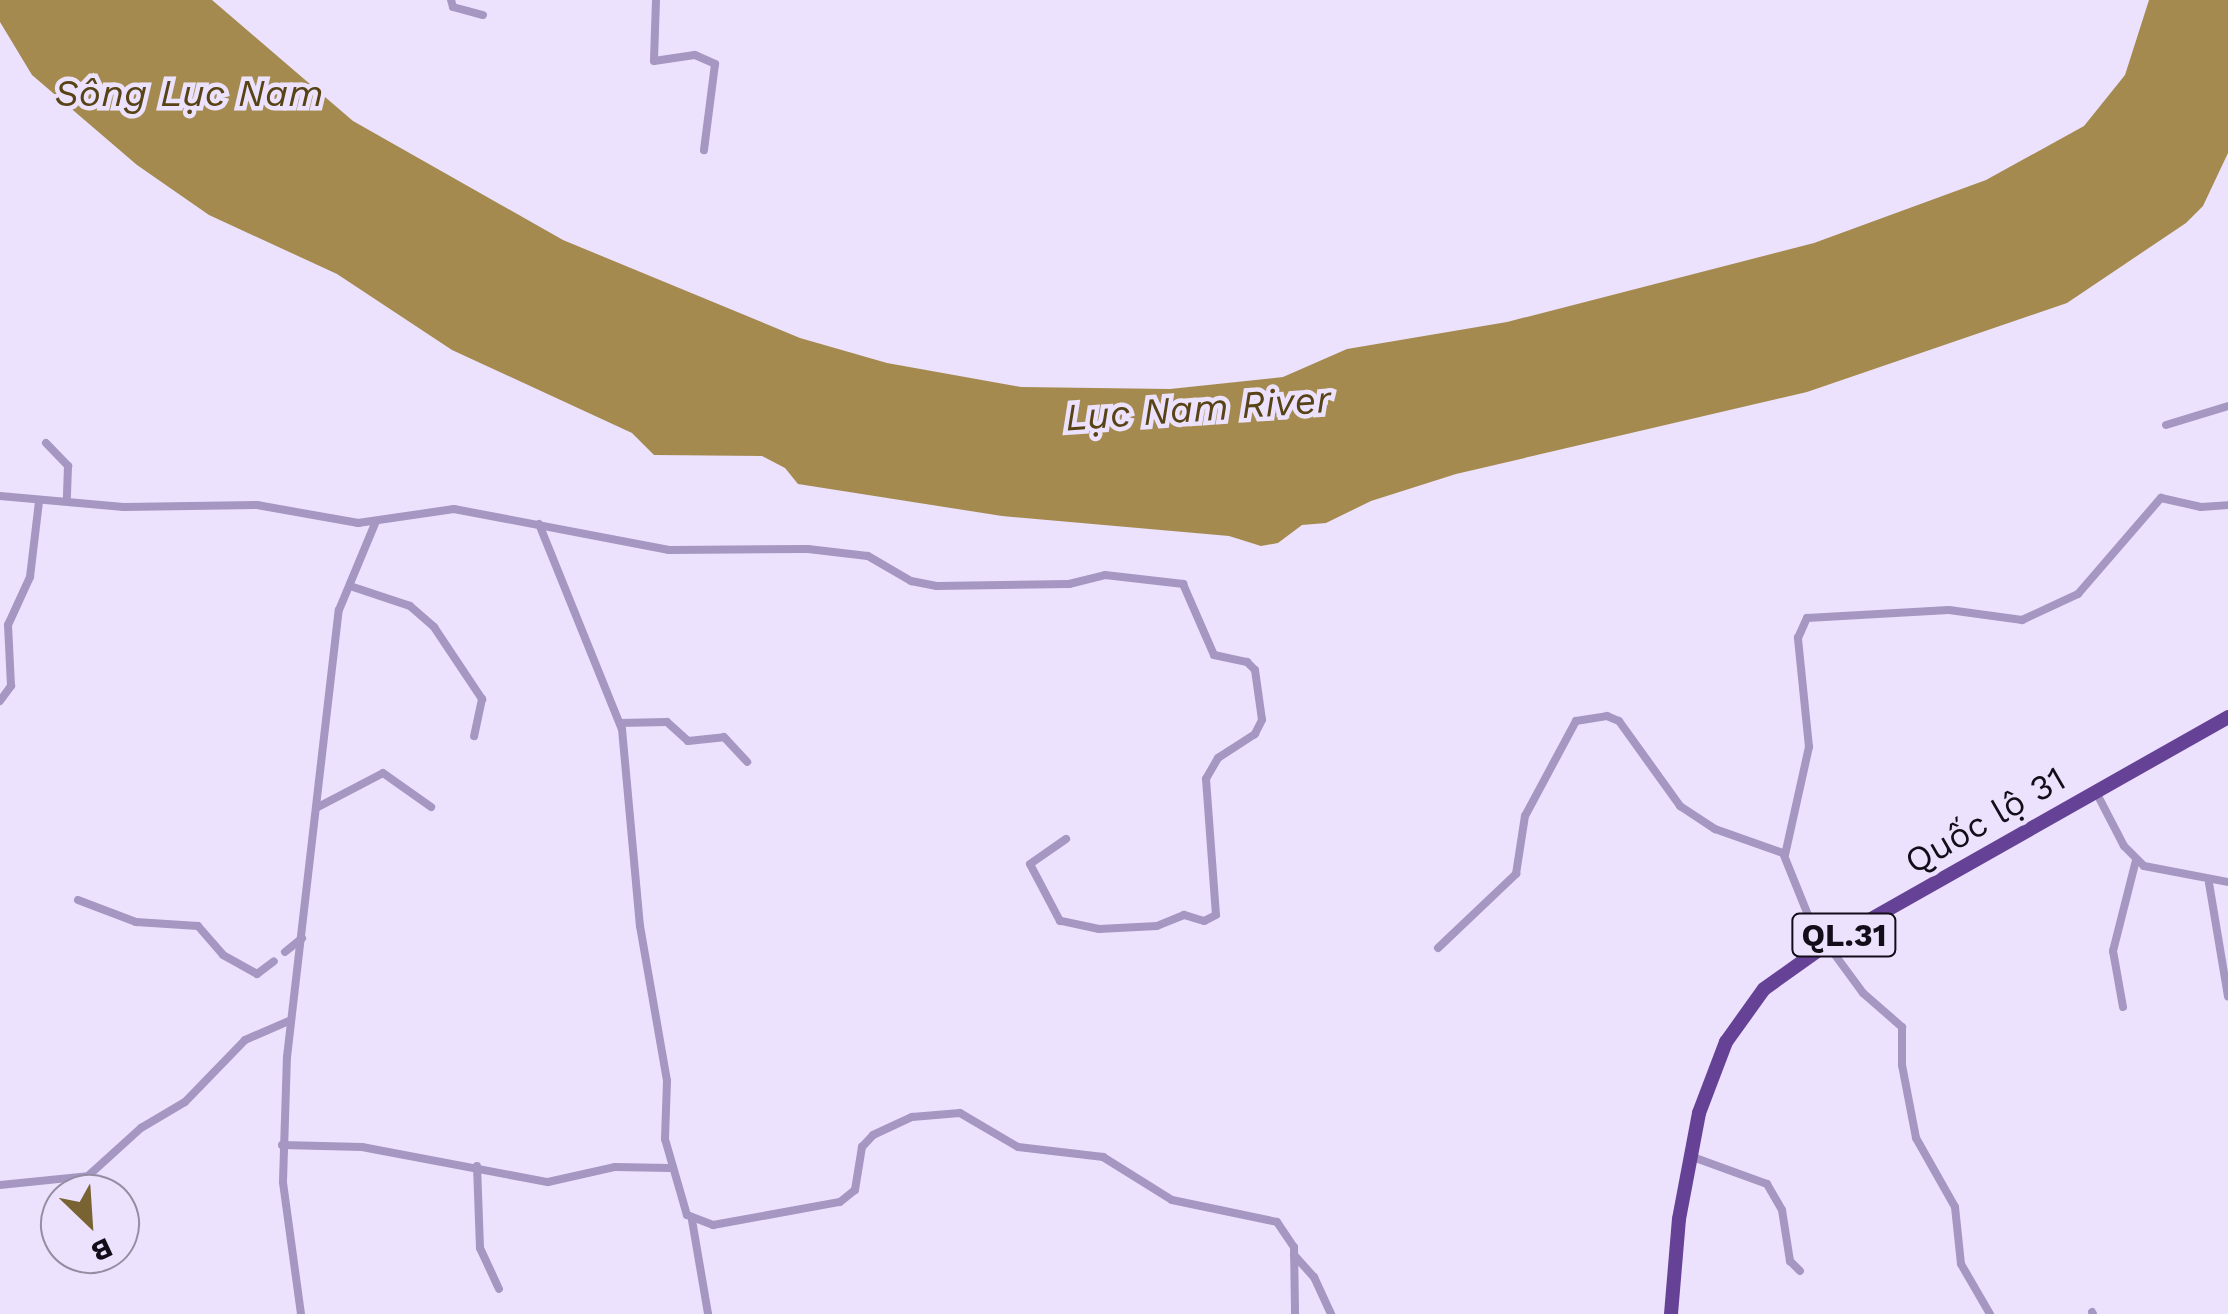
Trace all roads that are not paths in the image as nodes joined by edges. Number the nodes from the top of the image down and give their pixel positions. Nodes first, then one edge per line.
1 (451, 0) edge
2 (656, 0) edge
3 (483, 15) dead end
4 (704, 150) dead end
5 (2228, 406) edge
6 (2166, 425) dead end
7 (46, 443) dead end
8 (0, 496) edge
9 (67, 498) junction
10 (39, 502) junction
11 (2228, 505) edge
12 (376, 521) junction
13 (539, 524) junction
14 (350, 586) junction
15 (0, 701) edge
16 (2228, 717) edge
17 (620, 724) junction
18 (474, 736) dead end
19 (746, 762) dead end
20 (2095, 792) junction
21 (318, 807) junction
22 (431, 807) dead end
23 (1066, 839) dead end
24 (1785, 856) junction
25 (2136, 860) junction
26 (2228, 882) edge
27 (2209, 883) junction
28 (78, 900) dead end
29 (302, 938) junction
30 (1824, 946) junction
31 (1438, 948) dead end
32 (285, 952) dead end
33 (274, 962) dead end
34 (2228, 996) edge
35 (2123, 1007) dead end
36 (290, 1020) junction
37 (282, 1145) junction
38 (1690, 1156) junction
39 (477, 1166) junction
40 (670, 1168) junction
41 (0, 1185) edge
42 (692, 1220) junction
43 (1294, 1255) junction
44 (1800, 1271) dead end
45 (499, 1290) dead end
46 (301, 1314) edge
47 (708, 1314) edge
48 (1295, 1314) edge
49 (1331, 1314) edge
50 (1671, 1314) edge
51 (1990, 1314) edge

1 - 3 street
2 - 4 street
5 - 6 street
7 - 9 street
8 - 10 street
9 - 10 street
9 - 12 street
10 - 15 street
11 - 24 street
12 - 13 street
12 - 14 street
13 - 17 street
13 - 23 street
14 - 18 street
14 - 21 street
16 - 20 highway, Quốc lộ 31 / QL.31
17 - 19 street
17 - 40 street
20 - 25 street
20 - 30 highway, Quốc lộ 31 / QL.31
21 - 22 street
21 - 29 street
24 - 30 street
24 - 31 street
25 - 27 street
25 - 35 street
26 - 27 street
27 - 34 street
28 - 33 street
29 - 32 street
29 - 36 street
30 - 38 highway, Quốc lộ 31 / QL.31
30 - 51 street
36 - 37 street
36 - 41 street
37 - 39 street
37 - 46 street
38 - 44 street
38 - 50 highway, Quốc lộ 31 / QL.31
39 - 40 street
39 - 45 street
40 - 42 street
42 - 43 street
42 - 47 street
43 - 48 street
43 - 49 street

